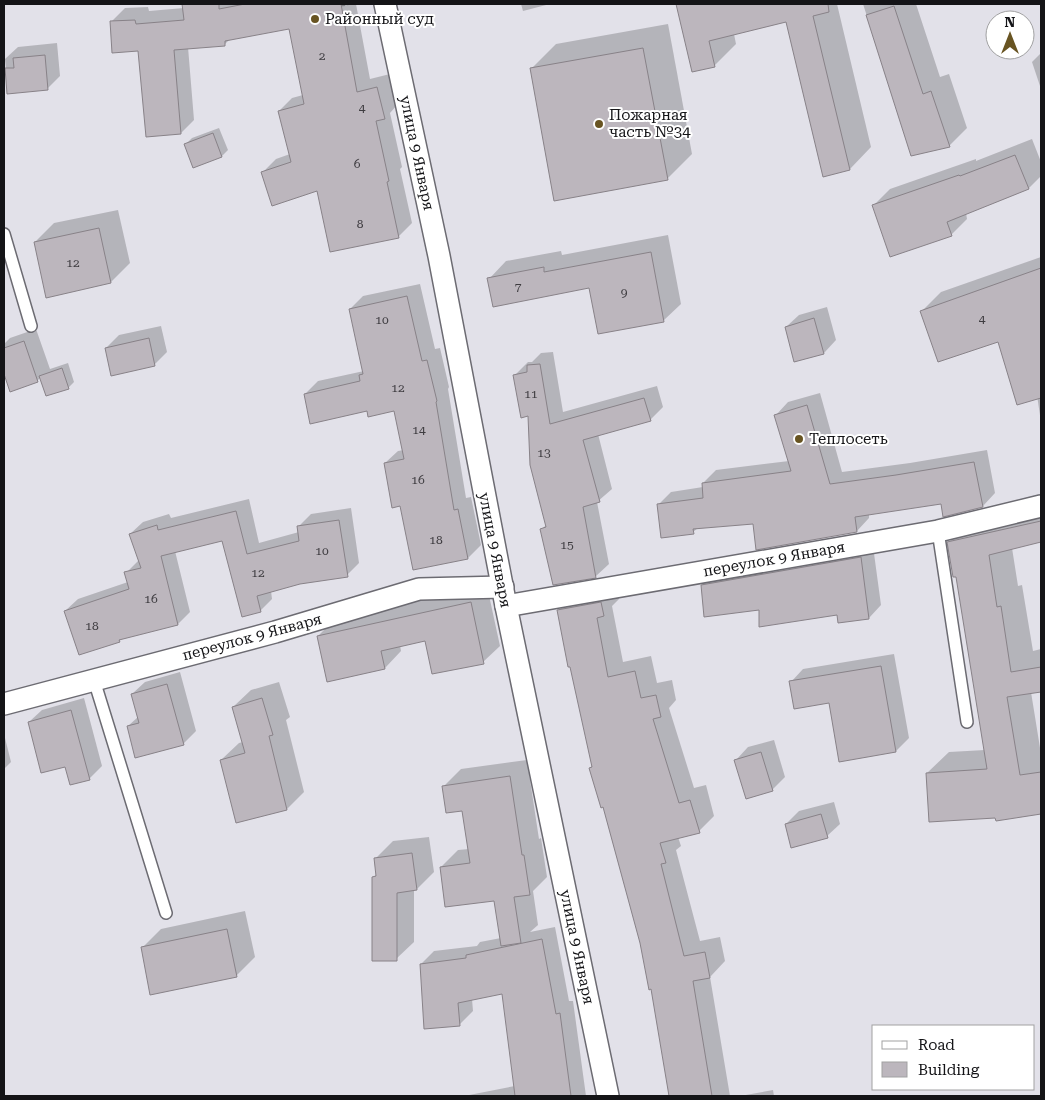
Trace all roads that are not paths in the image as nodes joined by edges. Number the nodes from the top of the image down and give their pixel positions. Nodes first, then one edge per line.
1 (385, 4) edge
2 (4, 234) edge
3 (31, 326) dead end
4 (1041, 506) edge
5 (938, 531) junction
6 (504, 596) junction
7 (94, 680) junction
8 (4, 704) edge
9 (967, 722) dead end
10 (166, 913) dead end
11 (608, 1096) edge

1 - 6 street, улица 9 Января
2 - 3 lane
4 - 5 street, переулок 9 Января
5 - 6 street, переулок 9 Января
5 - 9 lane
6 - 7 street, переулок 9 Января
6 - 11 street, улица 9 Января
7 - 8 street, переулок 9 Января
7 - 10 lane

